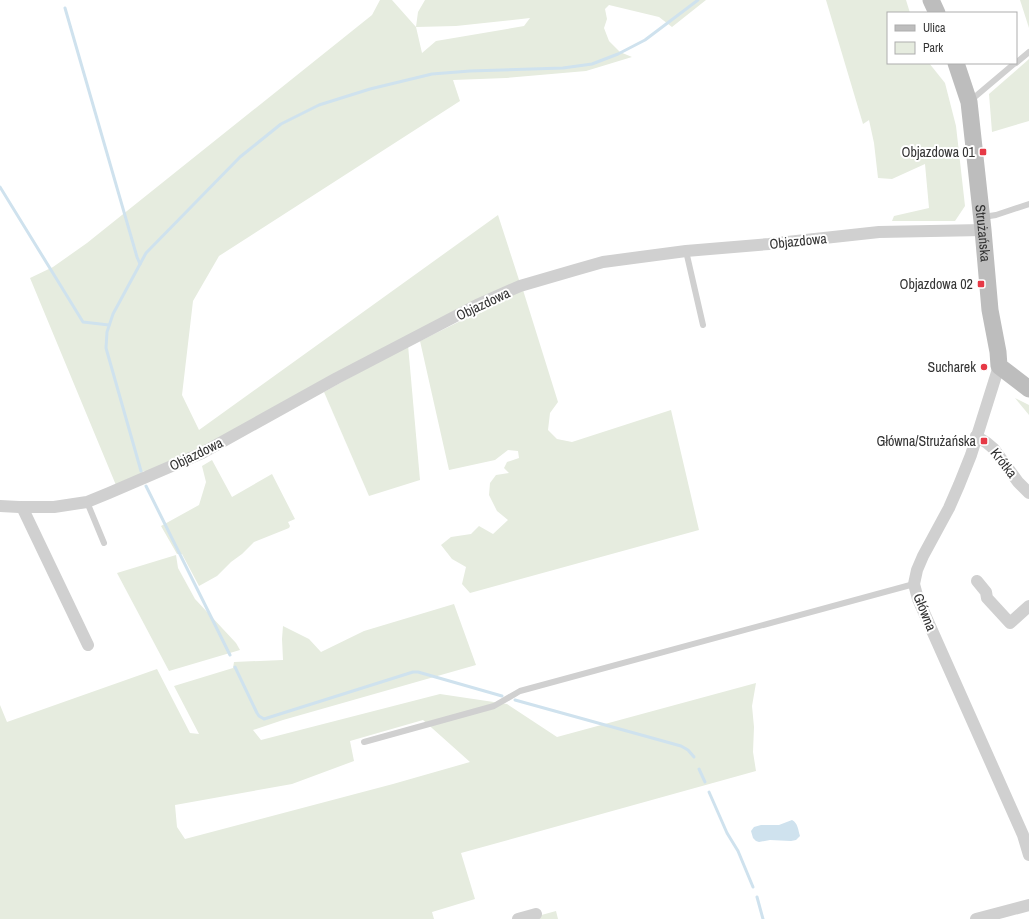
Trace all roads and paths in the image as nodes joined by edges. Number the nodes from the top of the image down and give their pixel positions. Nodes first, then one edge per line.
1 (931, 0) edge
2 (937, 12) edge
3 (1029, 52) edge
4 (1017, 62) edge
5 (956, 64) edge
6 (1015, 64) edge
7 (968, 102) junction
8 (1029, 204) edge
9 (982, 224) junction
10 (686, 251) junction
11 (703, 325) dead end
12 (999, 366) junction
13 (1029, 389) edge
14 (976, 436) junction
15 (1029, 493) edge
16 (87, 502) junction
17 (0, 506) edge
18 (22, 507) junction
19 (104, 543) dead end
20 (977, 581) dead end
21 (914, 584) junction
22 (1029, 606) edge
23 (88, 645) dead end
24 (364, 742) dead end
25 (1029, 855) edge
26 (1029, 905) edge
27 (536, 914) dead end
28 (518, 919) edge
29 (976, 919) edge

1 - 2 main road
3 - 4 lane
5 - 7 main road, Strużańska
6 - 7 lane
7 - 9 main road, Strużańska
8 - 9 lane
9 - 10 street, Objazdowa
9 - 12 main road, Strużańska
10 - 11 lane
10 - 16 street, Objazdowa
12 - 13 main road
12 - 14 street, Główna
14 - 15 street, Krótka
14 - 21 street, Główna
16 - 18 street, Objazdowa
16 - 19 lane
17 - 18 street, Objazdowa
18 - 23 street
20 - 22 street
21 - 24 lane
21 - 25 street, Główna
26 - 29 street
27 - 28 street

